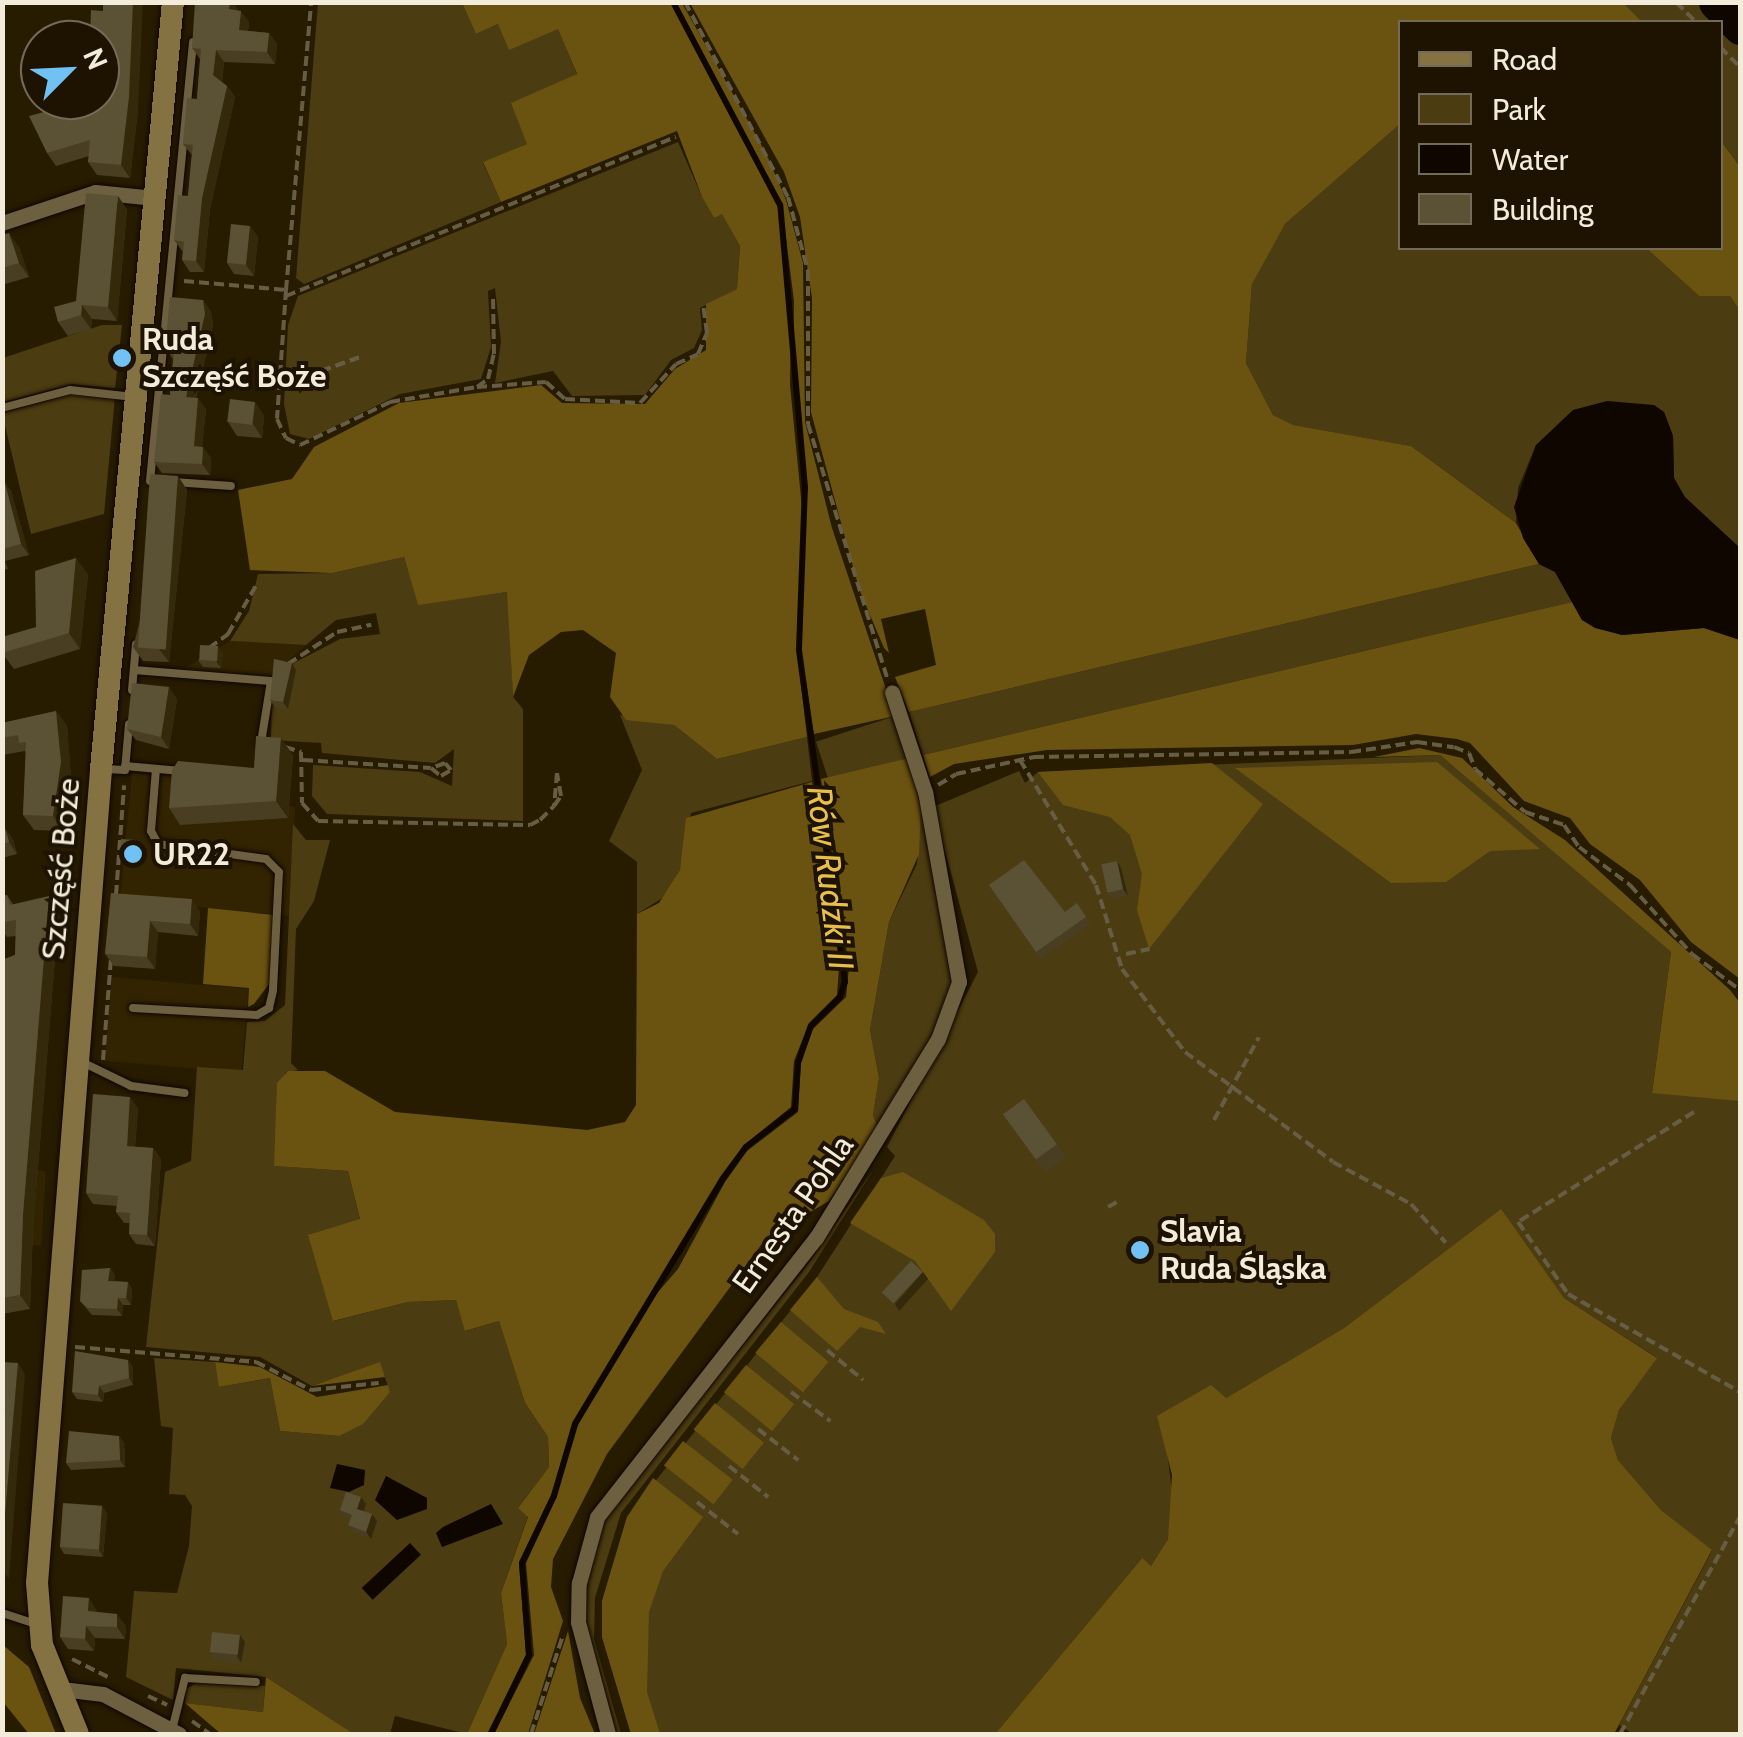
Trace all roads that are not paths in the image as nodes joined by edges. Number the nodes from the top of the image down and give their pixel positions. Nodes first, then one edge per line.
1 (173, 2) edge
2 (195, 22) edge
3 (155, 198) junction
4 (2, 224) edge
5 (134, 396) junction
6 (2, 408) edge
7 (150, 480) junction
8 (231, 486) dead end
9 (148, 498) edge
10 (137, 632) edge
11 (134, 670) junction
12 (892, 692) road end
13 (259, 764) edge
14 (125, 768) junction
15 (101, 769) junction
16 (156, 769) junction
17 (195, 773) edge
18 (133, 1008) dead end
19 (78, 1060) junction
20 (185, 1093) dead end
21 (2, 1614) edge
22 (38, 1624) junction
23 (256, 1682) dead end
24 (62, 1689) junction
25 (175, 1732) edge
26 (78, 1734) edge
27 (608, 1734) edge

1 - 3 street, Szczęść Boże
2 - 7 lane
3 - 4 street
3 - 5 street, Szczęść Boże
5 - 6 lane
5 - 15 street, Szczęść Boże
7 - 8 lane
7 - 9 lane
10 - 11 lane
11 - 13 lane
11 - 14 lane
12 - 27 street, Ernesta Pohla
14 - 15 lane
14 - 16 lane
15 - 19 street, Szczęść Boże
16 - 17 lane
16 - 18 lane
19 - 20 lane
19 - 22 street, Szczęść Boże
21 - 22 lane
22 - 24 street, Szczęść Boże
23 - 25 lane
24 - 25 street
24 - 26 street, Szczęść Boże

